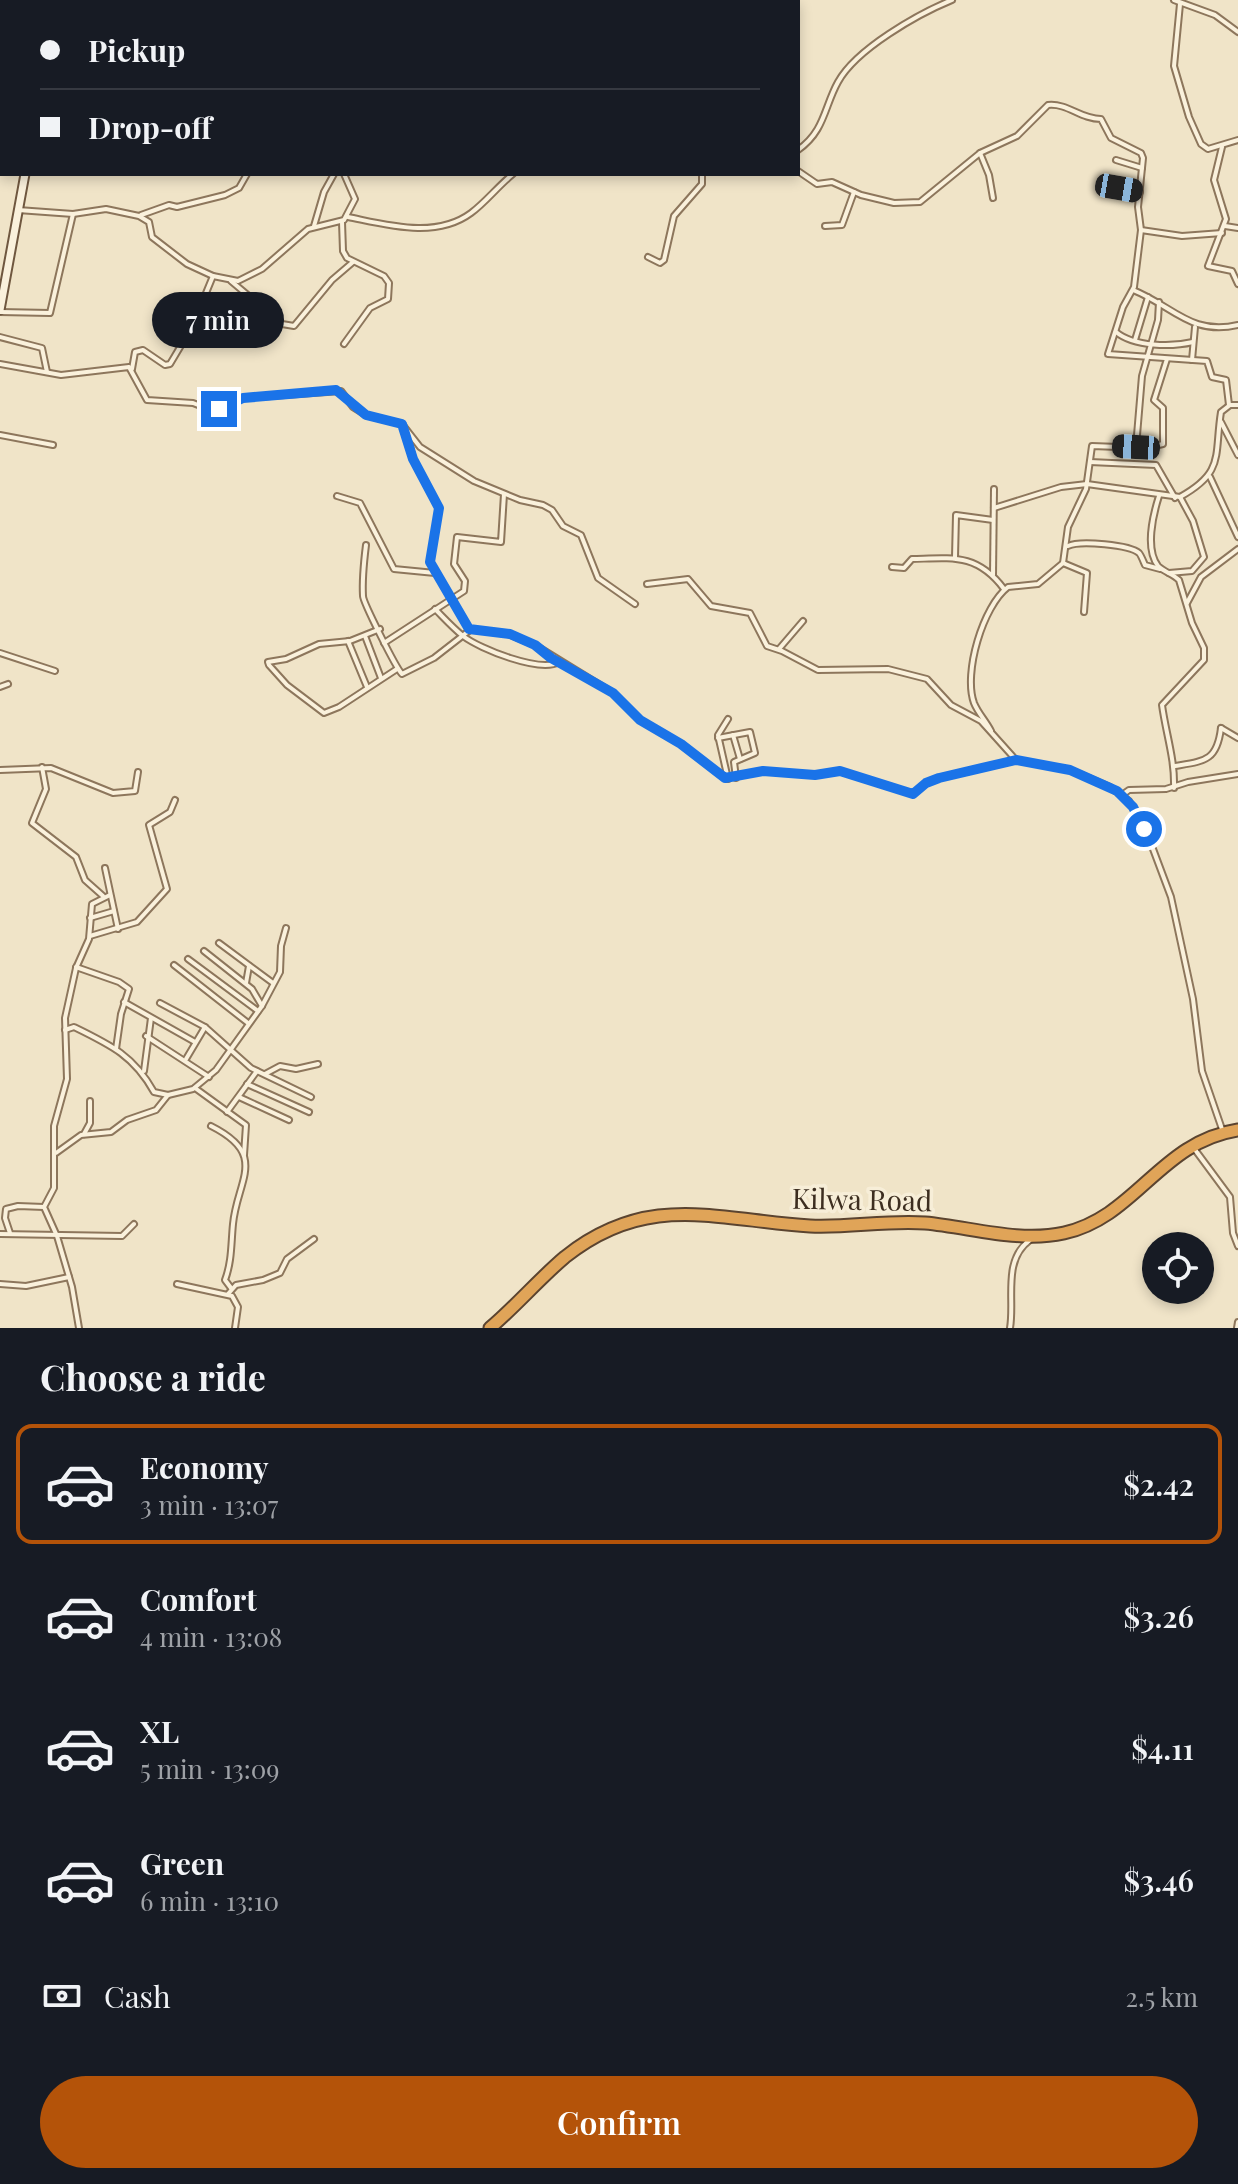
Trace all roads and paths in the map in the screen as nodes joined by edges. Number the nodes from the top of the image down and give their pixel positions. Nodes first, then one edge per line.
1 (952, 0) edge
2 (1174, 0) edge
3 (1180, 4) junction
4 (1238, 32) edge
5 (1238, 140) edge
6 (1222, 147) junction
7 (800, 148) edge
8 (980, 153) junction
9 (1116, 160) dead end
10 (1142, 168) junction
11 (800, 172) edge
12 (25, 176) edge
13 (246, 176) edge
14 (333, 176) edge
15 (345, 176) edge
16 (511, 176) edge
17 (702, 176) edge
18 (1119, 188) dead end
19 (854, 192) junction
20 (1140, 192) junction
21 (993, 198) dead end
22 (18, 210) junction
23 (73, 214) junction
24 (139, 216) junction
25 (347, 216) junction
26 (342, 222) junction
27 (314, 226) junction
28 (825, 226) dead end
29 (1225, 226) junction
30 (1238, 228) edge
31 (1141, 230) junction
32 (1222, 233) junction
33 (10, 257) junction
34 (648, 257) dead end
35 (0, 258) edge
36 (353, 262) junction
37 (213, 276) junction
38 (231, 281) junction
39 (1238, 284) edge
40 (1133, 290) junction
41 (1148, 297) junction
42 (1159, 302) junction
43 (0, 311) edge
44 (1238, 325) edge
45 (1196, 326) junction
46 (1116, 332) junction
47 (0, 337) edge
48 (1135, 340) junction
49 (1193, 342) junction
50 (1152, 343) junction
51 (344, 344) dead end
52 (1147, 357) junction
53 (1168, 358) junction
54 (1192, 360) junction
55 (0, 364) edge
56 (132, 369) junction
57 (47, 372) junction
58 (1230, 405) junction
59 (1238, 406) edge
60 (1220, 420) junction
61 (406, 430) junction
62 (0, 435) edge
63 (53, 445) dead end
64 (1136, 447) junction
65 (1238, 455) edge
66 (1090, 462) junction
67 (1210, 476) junction
68 (1087, 484) junction
69 (994, 489) dead end
70 (504, 494) junction
71 (337, 496) dead end
72 (1159, 496) junction
73 (1177, 498) junction
74 (994, 508) junction
75 (993, 520) junction
76 (1238, 537) edge
77 (366, 545) dead end
78 (1066, 548) junction
79 (1238, 549) edge
80 (955, 557) junction
81 (1063, 563) junction
82 (892, 567) dead end
83 (1161, 569) junction
84 (435, 573) junction
85 (1167, 573) junction
86 (993, 575) junction
87 (647, 584) dead end
88 (1004, 589) junction
89 (450, 599) junction
90 (1187, 603) junction
91 (635, 604) dead end
92 (435, 609) junction
93 (1084, 612) dead end
94 (803, 621) dead end
95 (380, 629) junction
96 (470, 630) junction
97 (365, 636) junction
98 (464, 637) junction
99 (348, 641) junction
100 (384, 643) junction
101 (779, 649) junction
102 (0, 653) edge
103 (559, 662) junction
104 (397, 669) junction
105 (55, 671) dead end
106 (381, 678) junction
107 (8, 684) dead end
108 (0, 687) edge
109 (367, 687) junction
110 (728, 719) dead end
111 (991, 731) junction
112 (733, 735) junction
113 (718, 738) junction
114 (1238, 738) edge
115 (740, 760) junction
116 (1016, 760) junction
117 (1174, 766) junction
118 (42, 767) junction
119 (0, 770) edge
120 (138, 772) dead end
121 (1238, 774) edge
122 (736, 778) junction
123 (728, 779) junction
124 (1174, 788) junction
125 (1122, 795) junction
126 (175, 800) dead end
127 (105, 868) dead end
128 (110, 895) junction
129 (104, 897) junction
130 (114, 911) junction
131 (90, 918) junction
132 (286, 928) dead end
133 (118, 929) junction
134 (90, 936) junction
135 (219, 943) dead end
136 (204, 951) dead end
137 (188, 959) dead end
138 (174, 965) dead end
139 (249, 966) junction
140 (76, 967) junction
141 (273, 983) junction
142 (246, 984) junction
143 (124, 1002) junction
144 (160, 1003) dead end
145 (260, 1008) junction
146 (151, 1018) junction
147 (248, 1023) junction
148 (205, 1027) junction
149 (65, 1030) junction
150 (146, 1036) junction
151 (195, 1042) junction
152 (116, 1049) junction
153 (231, 1050) junction
154 (186, 1059) junction
155 (318, 1064) dead end
156 (144, 1072) junction
157 (260, 1072) junction
158 (209, 1077) junction
159 (247, 1084) junction
160 (195, 1088) junction
161 (168, 1095) junction
162 (239, 1097) junction
163 (311, 1097) dead end
164 (90, 1101) dead end
165 (227, 1112) junction
166 (309, 1112) dead end
167 (289, 1120) dead end
168 (211, 1126) dead end
169 (1238, 1131) edge
170 (1223, 1132) junction
171 (84, 1134) junction
172 (1191, 1146) junction
173 (56, 1153) junction
174 (243, 1158) junction
175 (44, 1207) junction
176 (2, 1211) edge
177 (134, 1224) dead end
178 (0, 1226) edge
179 (7, 1226) junction
180 (10, 1233) junction
181 (0, 1234) edge
182 (57, 1236) junction
183 (1035, 1236) junction
184 (314, 1239) dead end
185 (1238, 1246) edge
186 (69, 1277) junction
187 (0, 1284) edge
188 (177, 1284) dead end
189 (231, 1288) junction
190 (228, 1294) junction
191 (1238, 1322) edge
192 (79, 1328) edge
193 (235, 1328) edge
194 (490, 1328) edge
195 (1010, 1328) edge
196 (1237, 1328) edge

1 - 7 street
2 - 3 street
3 - 4 street
3 - 6 street
5 - 6 street
6 - 29 street
8 - 10 street
8 - 19 street
8 - 21 street
9 - 10 street
10 - 20 street
11 - 19 street
12 - 22 main road
13 - 24 street
14 - 27 street
15 - 25 street
16 - 25 street
17 - 34 street
18 - 20 street
19 - 28 street
20 - 31 street
22 - 23 street
22 - 33 main road
23 - 24 street
23 - 43 street
24 - 37 street
25 - 26 street
26 - 27 street
26 - 36 street
27 - 38 street
29 - 30 street
29 - 32 street
31 - 32 street
31 - 40 street
32 - 39 street
33 - 35 street
33 - 43 main road
36 - 38 street
36 - 51 street
37 - 38 street
37 - 56 street
40 - 41 street
40 - 46 street
41 - 42 street
41 - 48 street
42 - 45 street
42 - 50 street
44 - 45 street
45 - 49 street
46 - 48 street
46 - 52 street
47 - 57 street
48 - 50 street
49 - 50 street
49 - 54 street
50 - 52 street
52 - 53 street
52 - 64 street
53 - 54 street
53 - 64 street
54 - 58 street
55 - 57 street
56 - 57 street
56 - 61 street
58 - 59 street
58 - 60 street
60 - 65 street
60 - 67 street
61 - 70 street
61 - 84 street
62 - 63 street
64 - 66 street
66 - 68 street
66 - 73 street
67 - 73 street
67 - 76 street
68 - 72 street
68 - 74 street
68 - 78 street
69 - 74 street
70 - 89 street
70 - 91 street
71 - 84 street
72 - 73 street
72 - 83 street
73 - 85 street
74 - 75 street
75 - 80 street
75 - 86 street
77 - 95 street
78 - 81 street
78 - 83 street
79 - 90 street
80 - 82 street
80 - 86 street
81 - 88 street
81 - 93 street
83 - 85 street
84 - 89 street
85 - 90 street
86 - 88 street
87 - 101 street
88 - 111 street
89 - 92 street
89 - 96 street
90 - 117 street
92 - 98 street
92 - 100 street
94 - 101 street
95 - 97 street
95 - 100 street
96 - 98 street
96 - 103 street
97 - 99 street
97 - 106 street
98 - 103 street
98 - 104 street
99 - 109 street
99 - 109 street
100 - 104 street
101 - 111 street
102 - 105 street
103 - 123 street
104 - 106 street
106 - 109 street
107 - 108 street
110 - 113 street
111 - 116 street
112 - 113 street
112 - 115 street
112 - 115 street
113 - 123 street
114 - 117 street
115 - 122 street
116 - 122 street
116 - 125 street
117 - 124 street
118 - 119 street
118 - 120 street
118 - 129 street
121 - 124 street
122 - 123 street
124 - 125 street
125 - 170 street
126 - 133 street
127 - 128 street
128 - 129 street
128 - 130 street
129 - 131 street
130 - 131 street
130 - 133 street
131 - 134 street
132 - 141 street
133 - 134 street
134 - 140 street
135 - 139 street
136 - 142 street
137 - 145 street
138 - 147 street
139 - 141 street
139 - 142 street
140 - 143 street
140 - 149 street
141 - 145 street
142 - 145 street
143 - 146 street
143 - 152 street
144 - 148 street
145 - 147 street
146 - 150 street
146 - 151 street
147 - 153 street
148 - 151 street
148 - 153 street
149 - 152 street
149 - 173 street
150 - 154 street
150 - 156 street
151 - 154 street
152 - 156 street
153 - 157 street
153 - 158 street
154 - 158 street
155 - 157 street
156 - 161 street
157 - 159 street
157 - 163 street
158 - 160 street
159 - 162 street
159 - 166 street
160 - 161 street
160 - 165 street
161 - 171 street
162 - 165 street
162 - 167 street
164 - 171 street
165 - 174 street
168 - 174 street
169 - 170 highway, Kilwa Road
170 - 172 highway, Kilwa Road
171 - 173 street
172 - 183 highway, Kilwa Road
172 - 185 street
173 - 175 street
174 - 189 street
175 - 176 street
175 - 182 street
176 - 179 street
177 - 182 street
178 - 179 street
179 - 180 street
180 - 181 street
180 - 182 street
182 - 186 street
183 - 194 highway, Kilwa Road
183 - 195 street
184 - 189 street
186 - 187 street
186 - 192 street
188 - 190 street
189 - 190 street
190 - 193 street
191 - 196 street

